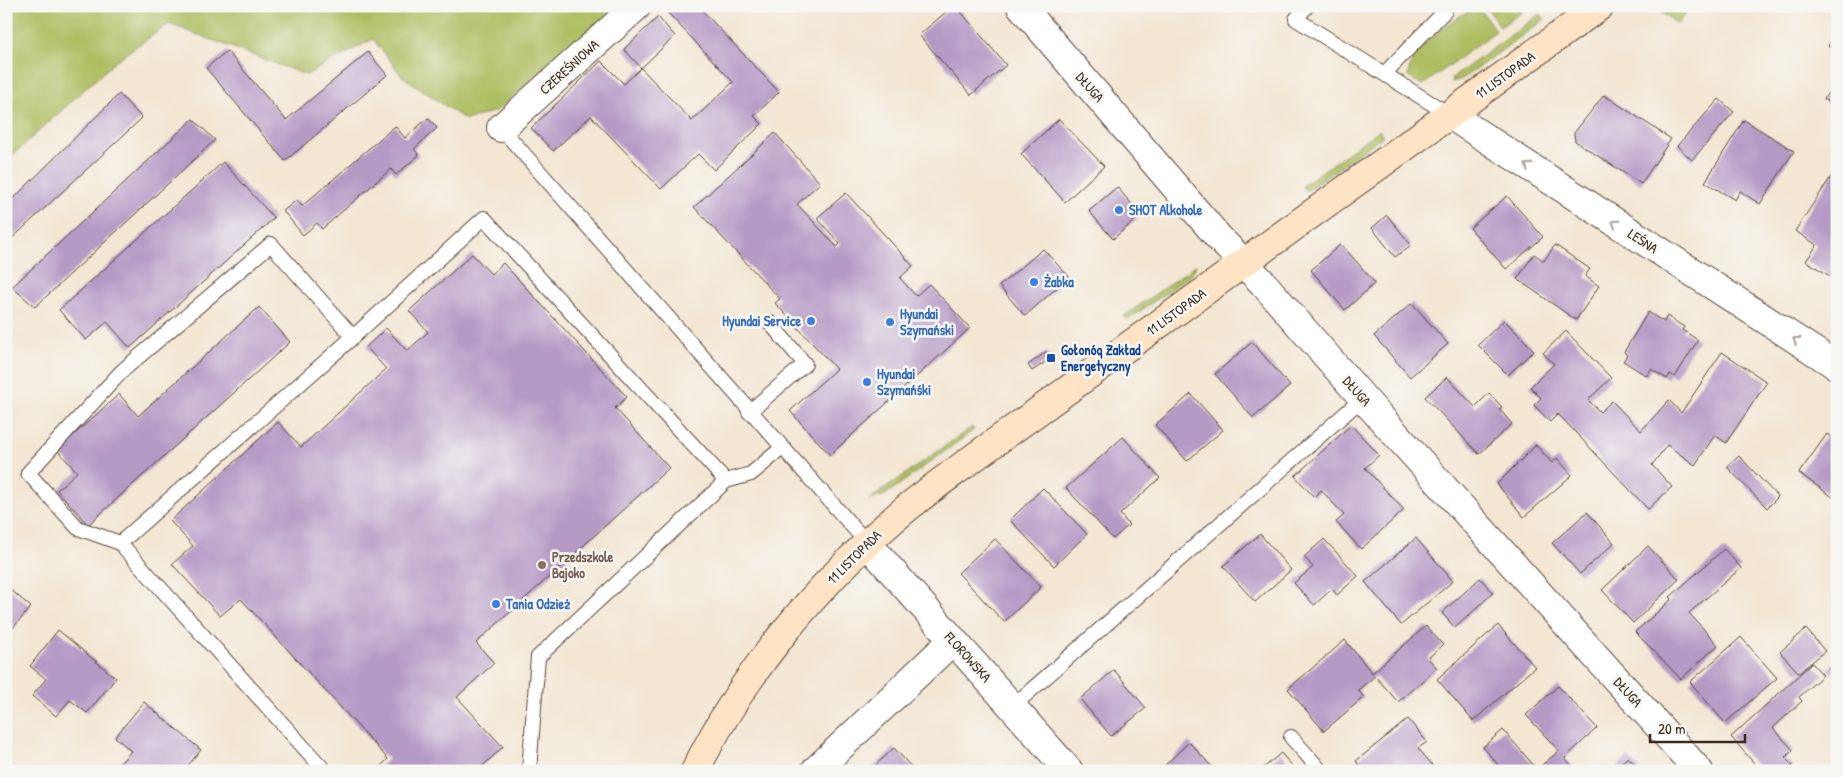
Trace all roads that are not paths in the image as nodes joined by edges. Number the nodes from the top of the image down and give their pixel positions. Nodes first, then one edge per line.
1 (637, 6) edge
2 (1021, 6) edge
3 (1307, 6) edge
4 (1446, 10) dead end
5 (1588, 10) edge
6 (1385, 74) junction
7 (1450, 115) junction
8 (501, 128) joint
9 (1243, 263) junction
10 (770, 323) dead end
11 (353, 338) junction
12 (1837, 366) edge
13 (1363, 398) junction
14 (749, 412) junction
15 (782, 448) junction
16 (726, 481) junction
17 (120, 543) junction
18 (867, 543) junction
19 (952, 640) junction
20 (1012, 707) junction
21 (1291, 737) dead end
22 (325, 771) edge
23 (529, 771) edge
24 (695, 771) edge
25 (815, 771) edge
26 (1069, 771) edge
27 (1321, 771) edge
28 (1699, 771) edge

1 - 8 street, CZEREŚNIOWA
2 - 9 street, DŁUGA
3 - 6 lane
4 - 6 lane
5 - 7 street, 11 LISTOPADA
6 - 7 lane
7 - 9 street, 11 LISTOPADA
12 -> 7 street, LEŚNA
8 - 14 lane
9 - 13 street, DŁUGA
9 - 18 street, 11 LISTOPADA
10 - 14 lane
11 - 16 lane
11 - 17 lane
11 - 17 lane
13 - 20 lane
13 - 28 street, DŁUGA
14 - 15 lane
15 - 16 lane
15 - 18 lane
16 - 23 lane
17 - 22 lane
18 - 19 street, FLOROWSKA
18 - 24 street, 11 LISTOPADA
19 - 20 street, FLOROWSKA
19 - 25 street
20 - 26 street, FLOROWSKA
21 - 27 lane

